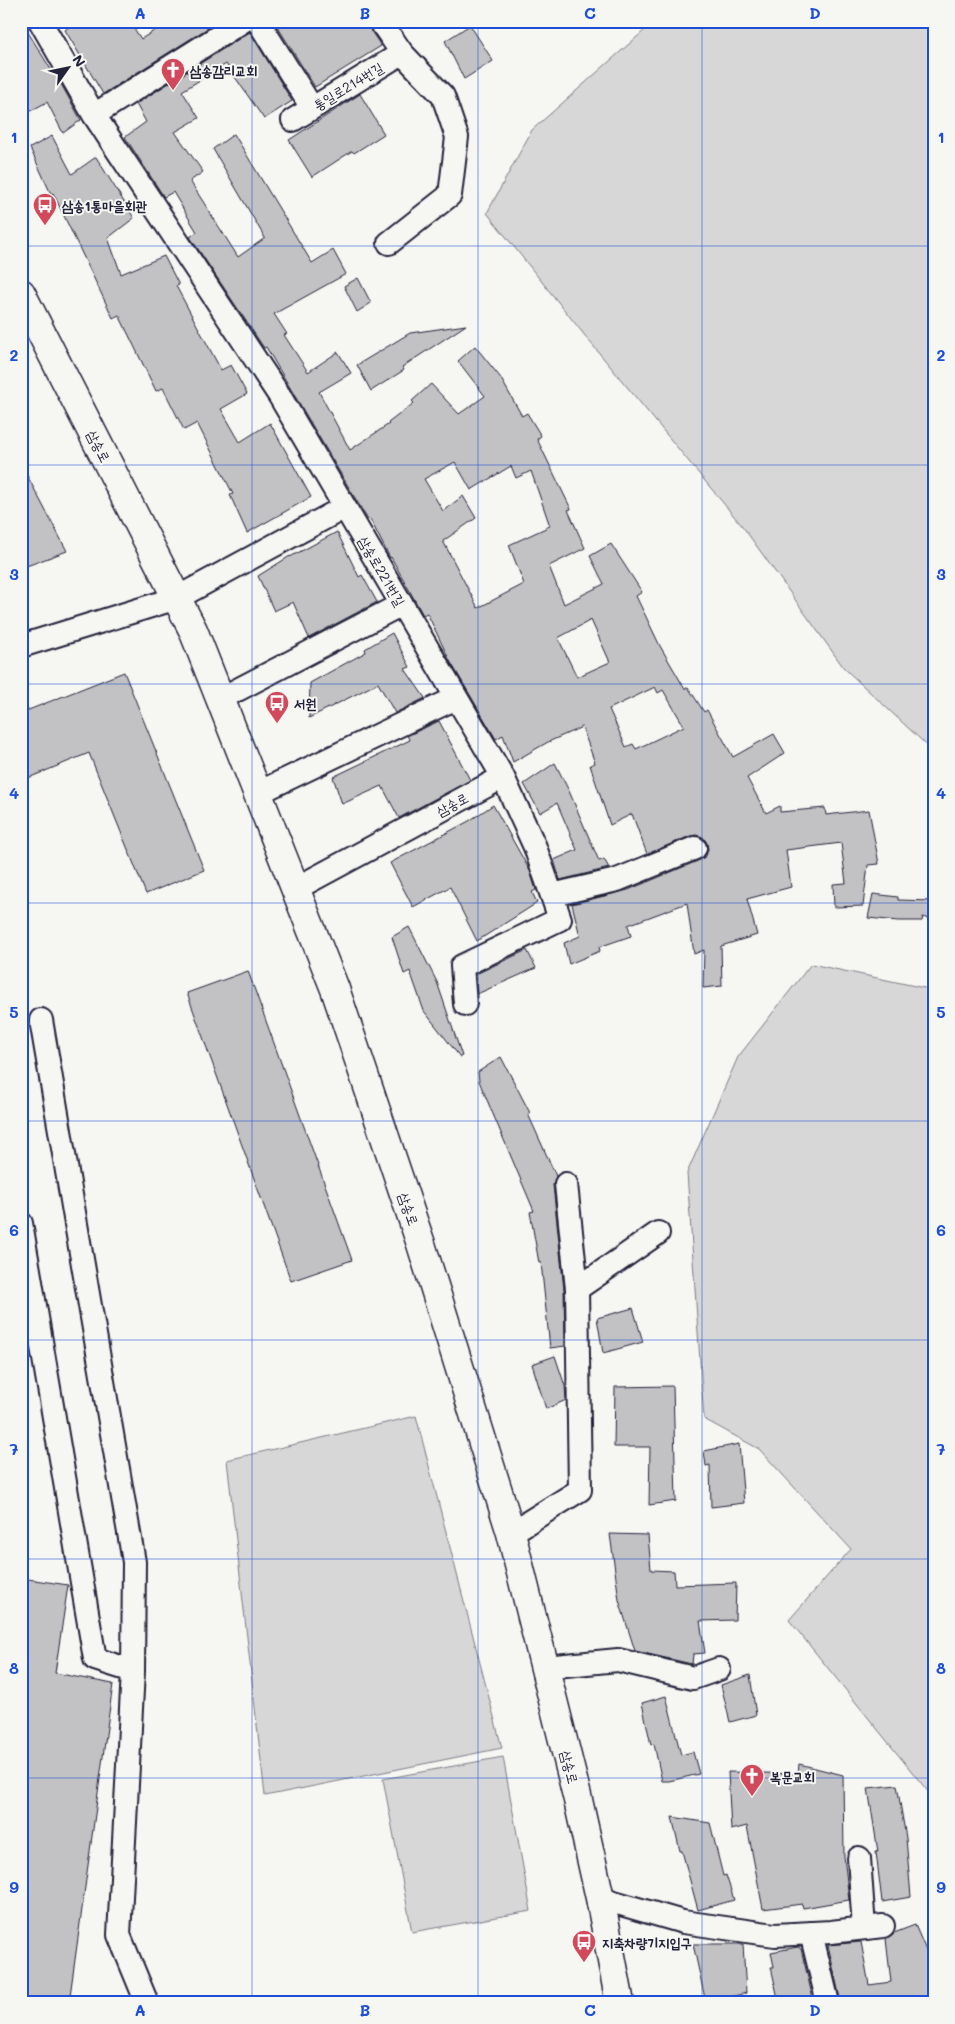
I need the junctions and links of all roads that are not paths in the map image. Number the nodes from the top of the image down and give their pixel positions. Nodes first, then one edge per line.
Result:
1 (40, 21) edge
2 (243, 21) edge
3 (258, 21) edge
4 (380, 21) edge
5 (402, 53) junction
6 (312, 108) junction
7 (94, 115) junction
8 (293, 120) dead end
9 (389, 243) dead end
10 (21, 293) edge
11 (345, 507) junction
12 (177, 598) junction
13 (402, 604) junction
14 (21, 646) edge
15 (456, 698) junction
16 (220, 699) junction
17 (503, 777) junction
18 (258, 794) junction
19 (694, 848) dead end
20 (295, 889) junction
21 (552, 895) junction
22 (465, 1004) dead end
23 (42, 1020) dead end
24 (566, 1184) dead end
25 (21, 1223) edge
26 (658, 1233) dead end
27 (577, 1289) junction
28 (511, 1533) junction
29 (545, 1667) junction
30 (719, 1669) dead end
31 (133, 1671) junction
32 (859, 1858) dead end
33 (600, 1898) junction
34 (811, 1934) junction
35 (147, 2003) edge
36 (620, 2003) edge
37 (828, 2003) edge

1 - 7 street, 삼송로221번길
2 - 7 street
3 - 6 street
4 - 5 street
5 - 6 street, 통일로214번길
5 - 9 street
6 - 8 street, 통일로214번길
7 - 11 street, 삼송로221번길
10 - 12 main road, 삼송로
11 - 12 street
11 - 13 street, 삼송로221번길
12 - 14 street
12 - 16 main road, 삼송로
13 - 15 street, 삼송로221번길
13 - 16 street
15 - 17 street, 삼송로221번길
15 - 18 street
16 - 18 main road, 삼송로
17 - 20 street, 삼송로
17 - 21 street, 삼송로221번길
18 - 20 main road, 삼송로
19 - 21 street
20 - 28 main road, 삼송로
21 - 22 street, 삼송로221번길
23 - 31 street
24 - 27 street
25 - 31 street
26 - 27 street
27 - 28 street
28 - 29 main road, 삼송로
29 - 30 street
29 - 33 main road, 삼송로
31 - 35 street
32 - 34 street
33 - 34 street
33 - 36 main road, 삼송로
34 - 37 street

